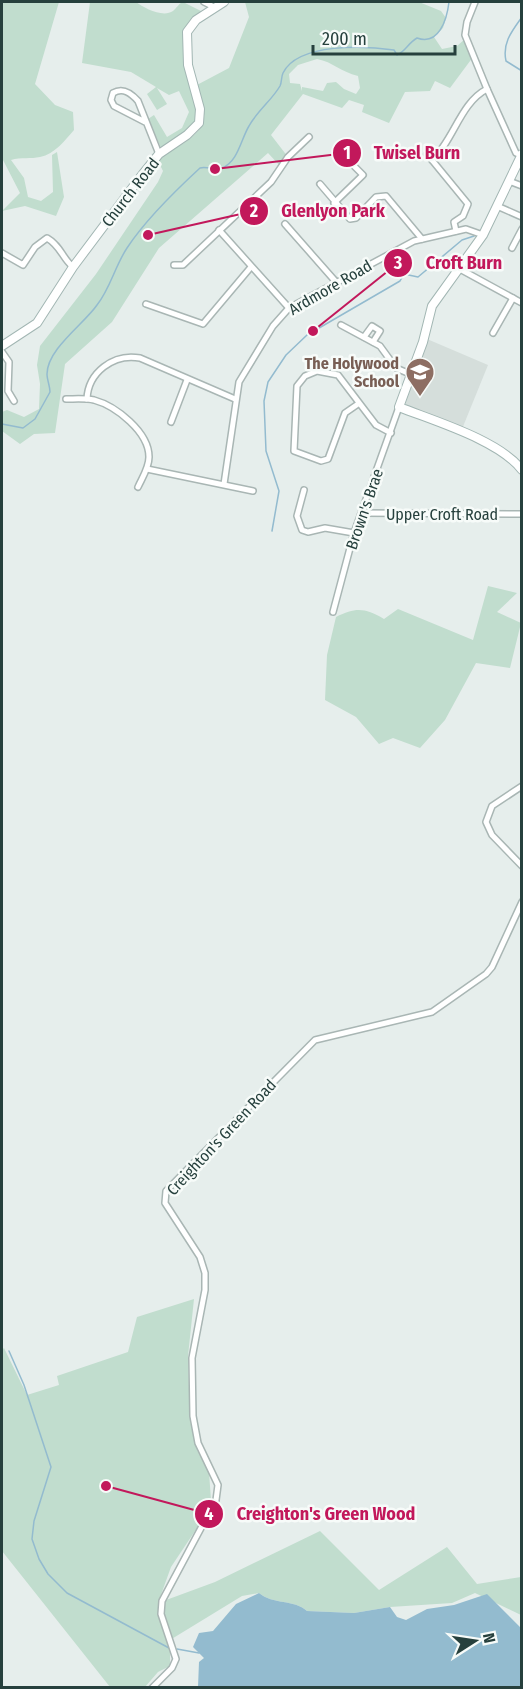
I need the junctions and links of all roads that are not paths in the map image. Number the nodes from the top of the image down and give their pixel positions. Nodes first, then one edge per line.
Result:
1 (204, 2) edge
2 (224, 2) edge
3 (475, 2) edge
4 (214, 8) junction
5 (487, 89) junction
6 (146, 122) junction
7 (309, 137) dead end
8 (159, 154) junction
9 (427, 154) dead end
10 (521, 156) edge
11 (432, 160) junction
12 (353, 165) dead end
13 (509, 181) junction
14 (320, 184) dead end
15 (522, 186) edge
16 (334, 203) junction
17 (497, 206) junction
18 (522, 217) edge
19 (285, 224) dead end
20 (522, 229) edge
21 (219, 230) junction
22 (456, 231) junction
23 (483, 235) junction
24 (422, 238) junction
25 (512, 248) dead end
26 (2, 253) edge
27 (174, 265) dead end
28 (73, 267) junction
29 (251, 267) junction
30 (458, 268) junction
31 (336, 282) junction
32 (513, 298) junction
33 (522, 303) edge
34 (146, 304) dead end
35 (289, 308) junction
36 (341, 325) dead end
37 (493, 333) dead end
38 (364, 337) junction
39 (374, 342) junction
40 (2, 346) edge
41 (2, 352) edge
42 (411, 374) junction
43 (187, 380) junction
44 (66, 399) dead end
45 (87, 399) junction
46 (235, 399) junction
47 (14, 401) dead end
48 (358, 404) junction
49 (399, 407) junction
50 (171, 422) dead end
51 (391, 433) junction
52 (147, 469) junction
53 (522, 470) edge
54 (224, 484) junction
55 (138, 487) dead end
56 (304, 490) dead end
57 (253, 491) dead end
58 (362, 513) junction
59 (522, 514) edge
60 (354, 533) junction
61 (333, 612) dead end
62 (522, 786) edge
63 (522, 866) edge
64 (522, 903) edge
65 (152, 1688) edge

1 - 4 street
2 - 4 street, Church Road
3 - 5 street
4 - 8 street, Church Road
5 - 10 street
5 - 11 street
6 - 6 street
6 - 8 street
7 - 21 street
8 - 28 street, Church Road
9 - 11 street
10 - 13 street
11 - 22 street
12 - 16 street
13 - 15 street
13 - 17 street
14 - 16 street
16 - 24 street
17 - 18 street
17 - 23 street
19 - 31 street
20 - 25 street
21 - 27 street
21 - 29 street
22 - 23 street, Ardmore Road
22 - 24 street, Ardmore Road
23 - 30 street
24 - 31 street, Ardmore Road
26 - 28 street
28 - 40 street, Church Road
29 - 34 street
29 - 35 street
30 - 32 street
30 - 42 street
31 - 35 street, Ardmore Road
32 - 33 street
32 - 37 street
35 - 46 street, Ardmore Road
36 - 38 street
38 - 39 street
38 - 39 street
39 - 42 street
41 - 47 street
42 - 49 street
43 - 45 street
43 - 46 street
43 - 50 street
44 - 45 street
45 - 52 street
46 - 54 street, Ardmore Road
48 - 48 street
48 - 51 street
49 - 51 street, Brown's Brae
49 - 53 street
51 - 58 street, Brown's Brae
52 - 54 street
52 - 55 street
54 - 57 street
56 - 60 street
58 - 59 street, Upper Croft Road
58 - 60 street, Brown's Brae
60 - 61 street, Brown's Brae
62 - 63 street
64 - 65 street, Creighton's Green Road

